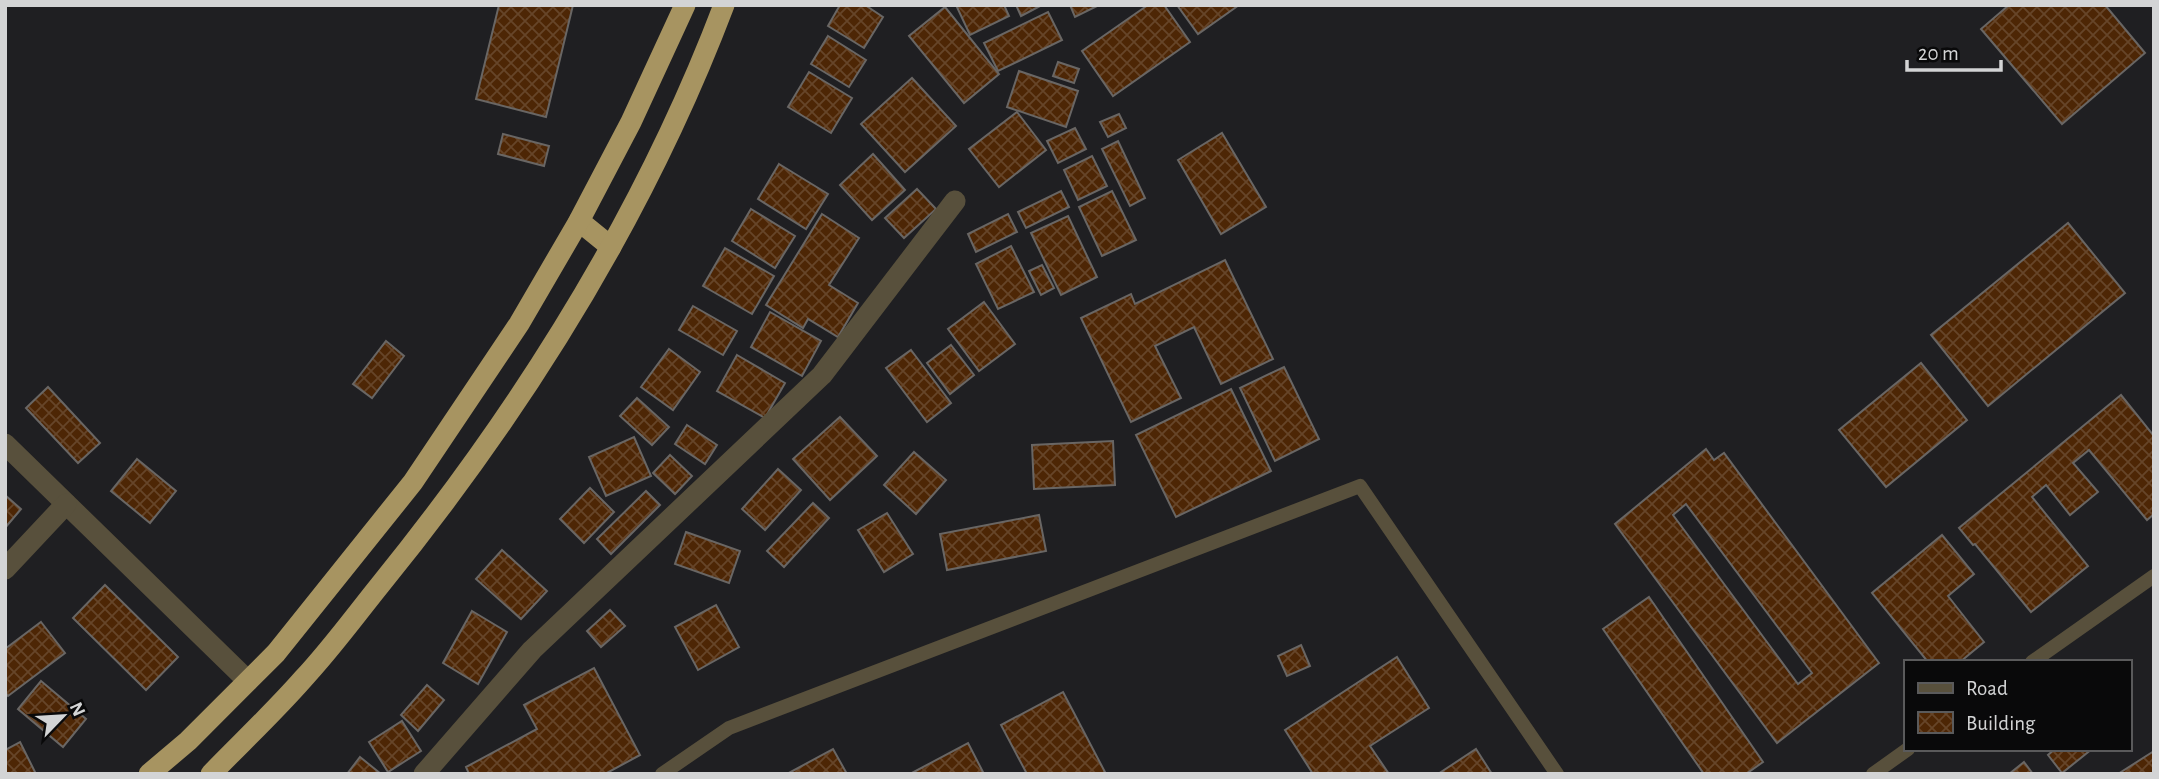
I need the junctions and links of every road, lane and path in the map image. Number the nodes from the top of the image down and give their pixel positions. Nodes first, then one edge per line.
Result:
1 (685, 5) edge
2 (724, 5) edge
3 (955, 201) dead end
4 (579, 221) junction
5 (611, 247) junction
6 (5, 444) edge
7 (66, 503) junction
8 (5, 569) edge
9 (2154, 576) edge
10 (2035, 660) edge
11 (248, 681) junction
12 (1905, 751) edge
13 (149, 774) edge
14 (211, 774) edge
15 (424, 774) edge
16 (662, 774) edge
17 (1557, 774) edge
18 (1873, 774) edge

1 - 4 highway
2 - 5 highway
3 - 15 street
4 - 5 highway
4 - 11 highway
5 - 14 highway
6 - 7 street
7 - 8 street
7 - 11 street
9 - 10 lane
11 - 13 highway
12 - 18 lane
16 - 17 lane

